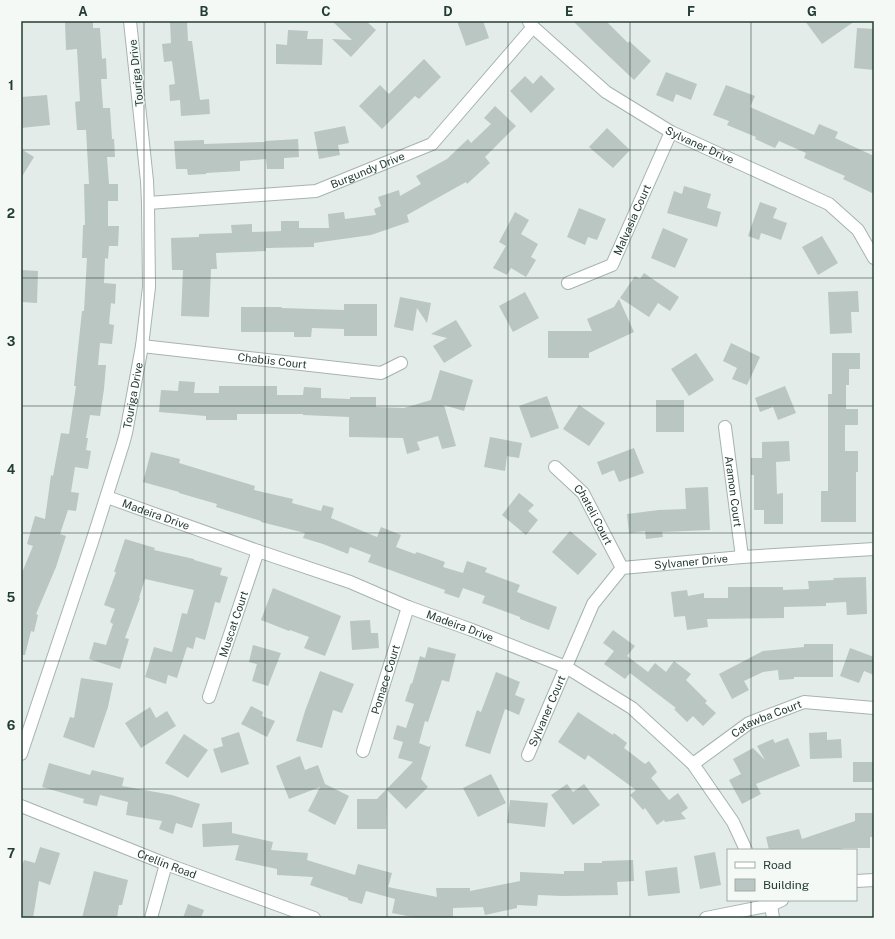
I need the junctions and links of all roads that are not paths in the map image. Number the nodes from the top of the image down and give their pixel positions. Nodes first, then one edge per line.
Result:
1 (130, 21) edge
2 (531, 24) edge
3 (672, 132) junction
4 (148, 203) junction
5 (874, 258) edge
6 (568, 283) dead end
7 (142, 346) junction
8 (401, 363) dead end
9 (725, 427) dead end
10 (555, 467) dead end
11 (107, 498) junction
12 (874, 549) edge
13 (258, 551) junction
14 (742, 557) junction
15 (622, 568) junction
16 (408, 607) junction
17 (566, 667) junction
18 (209, 697) dead end
19 (874, 708) edge
20 (363, 751) dead end
21 (21, 754) edge
22 (528, 755) dead end
23 (693, 764) junction
24 (21, 806) edge
25 (746, 849) edge
26 (166, 864) junction
27 (874, 880) edge
28 (857, 881) edge
29 (774, 902) edge
30 (151, 918) edge
31 (314, 918) edge
32 (706, 918) edge
33 (773, 918) edge

1 - 4 street, Touriga Drive
2 - 3 street, Sylvaner Drive
2 - 4 street, Burgundy Drive
3 - 5 street, Sylvaner Drive
3 - 6 street, Malvasia Court
4 - 7 street, Touriga Drive
7 - 8 street, Chablis Court
7 - 11 street, Touriga Drive
9 - 14 street, Aramon Court
10 - 15 street, Chateli Court
11 - 13 street, Madeira Drive
11 - 21 street, Touriga Drive
12 - 14 street, Sylvaner Drive
13 - 16 street, Madeira Drive
13 - 18 street, Muscat Court
14 - 15 street, Sylvaner Drive
15 - 17 street
16 - 17 street, Madeira Drive
16 - 20 street, Pomace Court
17 - 22 street, Sylvaner Court
17 - 23 street, Madeira Drive
19 - 23 street, Catawba Court
23 - 25 street, Madeira Drive
24 - 26 street, Crellin Road
26 - 30 street
26 - 31 street, Crellin Road
27 - 28 street
29 - 32 street
29 - 33 street

